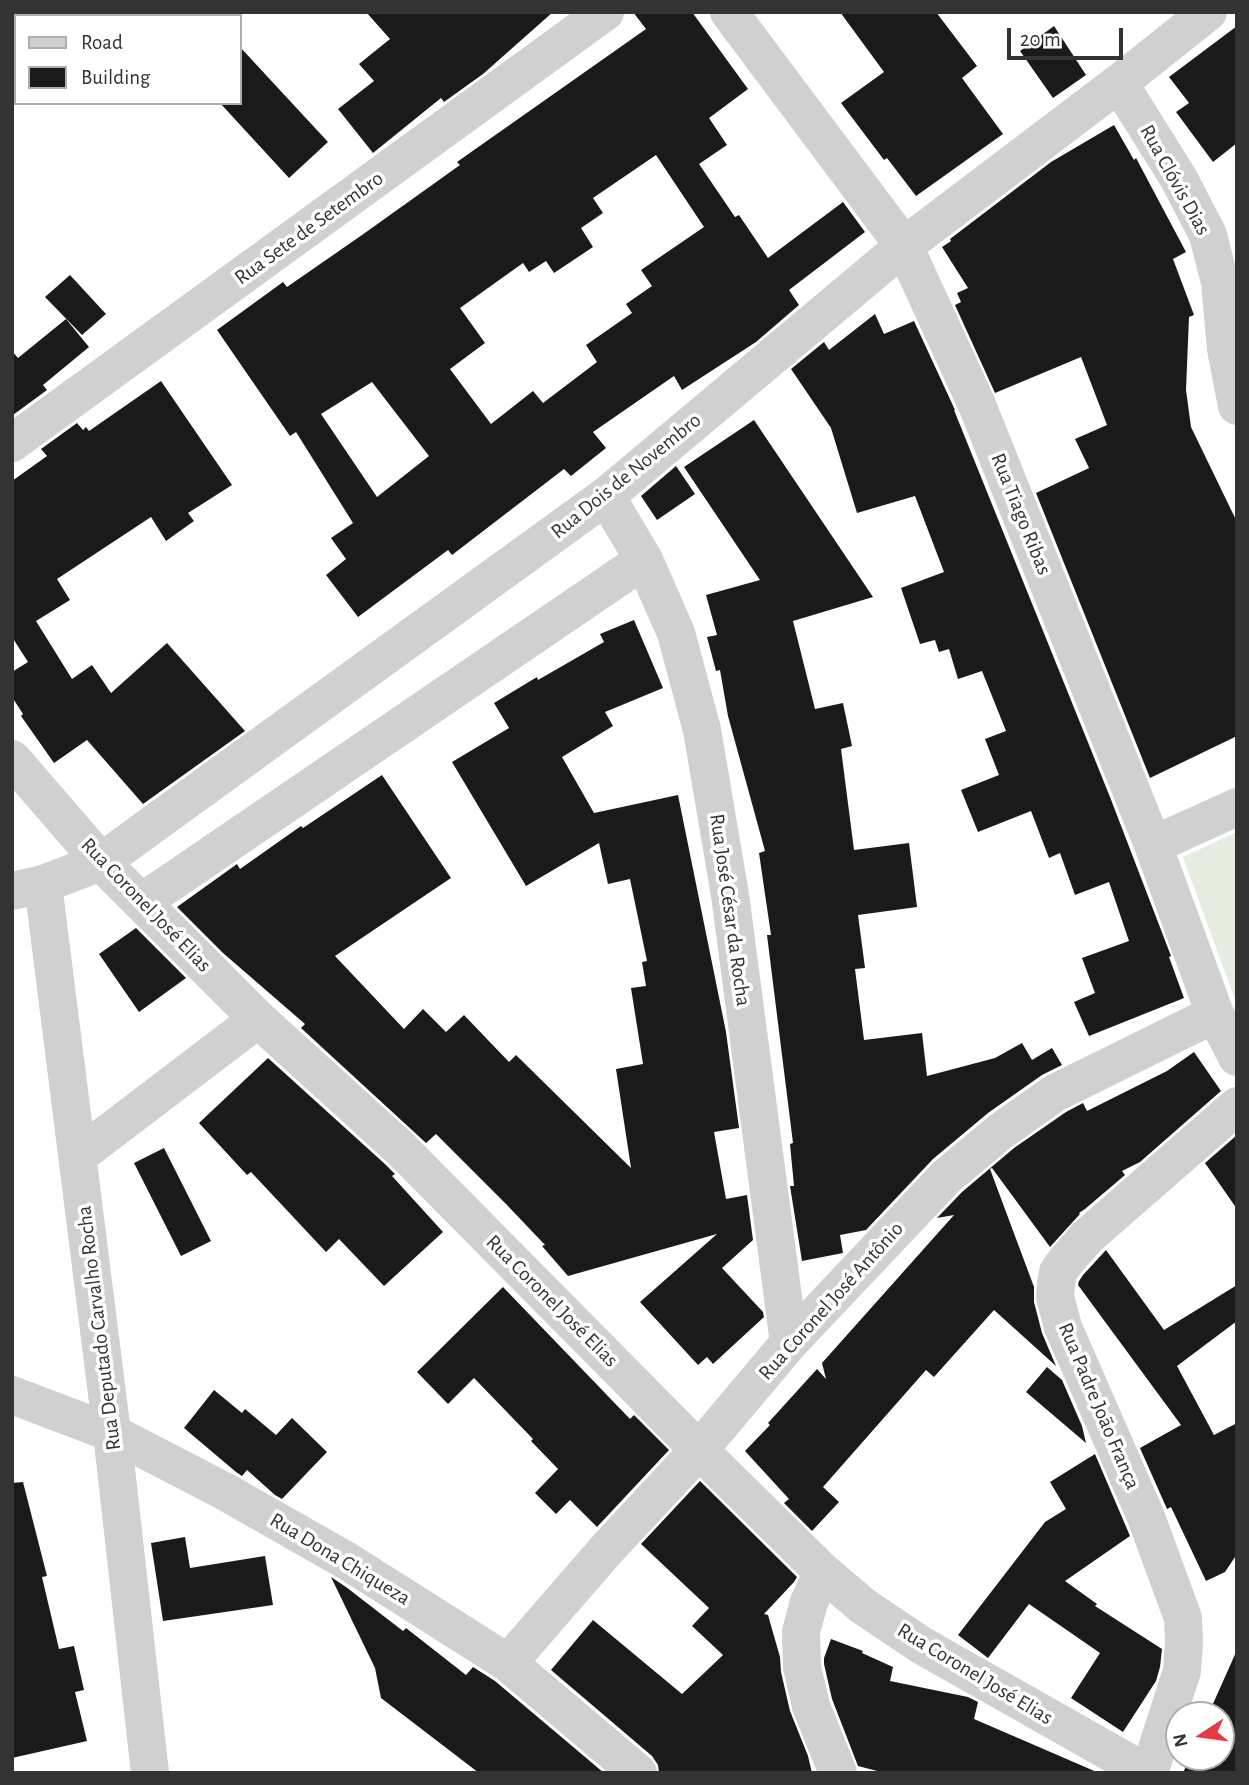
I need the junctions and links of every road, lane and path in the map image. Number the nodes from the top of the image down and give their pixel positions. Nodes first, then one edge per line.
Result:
1 (605, 12) edge
2 (729, 12) edge
3 (1208, 12) edge
4 (1119, 83) junction
5 (904, 246) junction
6 (1228, 279) edge
7 (1237, 405) edge
8 (12, 443) edge
9 (606, 496) junction
10 (644, 560) junction
11 (12, 758) edge
12 (1237, 807) edge
13 (1153, 845) junction
14 (101, 862) junction
15 (28, 888) edge
16 (142, 902) junction
17 (1215, 1014) junction
18 (258, 1019) junction
19 (1237, 1057) edge
20 (1237, 1106) edge
21 (78, 1156) junction
22 (789, 1343) junction
23 (12, 1395) edge
24 (112, 1433) junction
25 (699, 1450) junction
26 (823, 1572) junction
27 (508, 1663) junction
28 (150, 1773) edge
29 (638, 1773) edge
30 (838, 1773) edge
31 (1148, 1773) edge

1 - 8 street, Rua Sete de Setembro
2 - 5 street, Rua Tiago Ribas
3 - 4 street, Rua Dois de Novembro
4 - 5 street, Rua Dois de Novembro
4 - 6 street, Rua Clóvis Dias
5 - 9 street, Rua Dois de Novembro
5 - 13 street, Rua Tiago Ribas
6 - 7 street, Rua Clóvis Dias
9 - 10 street, Rua José César da Rocha
9 - 14 street, Rua Dois de Novembro
10 - 16 street
10 - 22 street, Rua José César da Rocha
11 - 14 street, Rua Coronel José Elias
12 - 13 street
13 - 17 street, Rua Tiago Ribas
14 - 15 street, Rua Dois de Novembro
14 - 16 street, Rua Coronel José Elias
15 - 21 street, Rua Deputado Carvalho Rocha
16 - 18 street, Rua Coronel José Elias
17 - 19 street, Rua Tiago Ribas
17 - 22 street, Rua Coronel José Antônio
18 - 21 street
18 - 25 street, Rua Coronel José Elias
20 - 31 street, Rua Padre João França
21 - 24 street, Rua Deputado Carvalho Rocha
22 - 25 street, Rua Coronel José Antônio
23 - 24 street, Rua Dona Chiqueza
24 - 27 street, Rua Dona Chiqueza
24 - 28 street, Rua Deputado Carvalho Rocha
25 - 26 street, Rua Coronel José Elias
25 - 27 street, Rua Coronel José Antônio
26 - 30 street
26 - 31 street, Rua Coronel José Elias
27 - 29 street, Rua Dona Chiqueza

